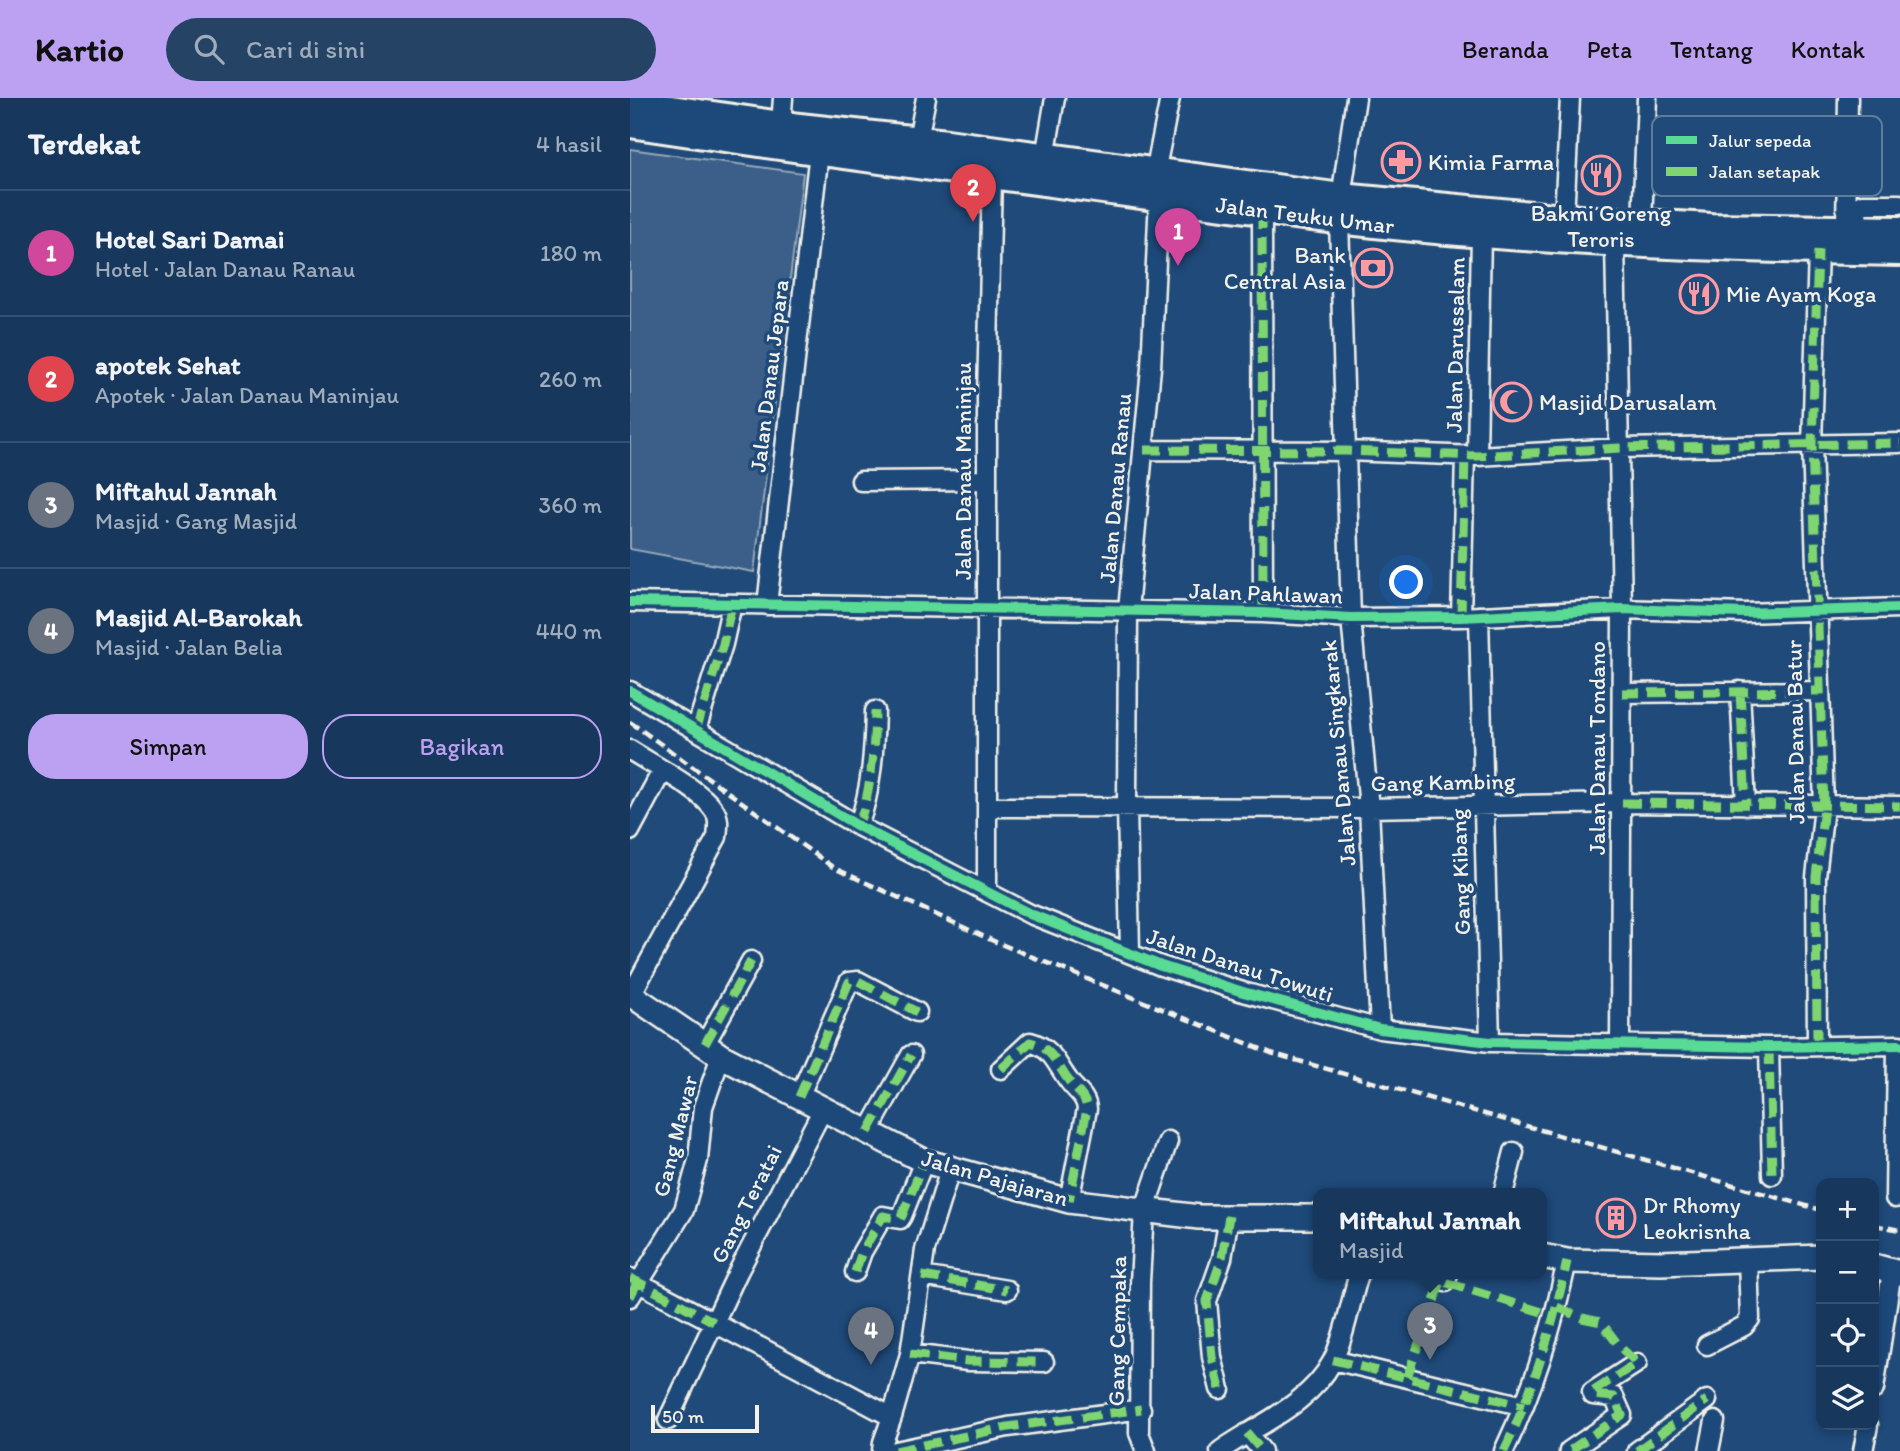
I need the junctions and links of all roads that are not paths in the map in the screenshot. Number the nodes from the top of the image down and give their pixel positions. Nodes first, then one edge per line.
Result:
1 (783, 98) edge
2 (926, 98) edge
3 (1055, 98) edge
4 (1170, 98) edge
5 (1356, 98) edge
6 (1570, 98) edge
7 (1647, 98) edge
8 (1848, 98) edge
9 (630, 103) edge
10 (1849, 116) edge
11 (630, 124) edge
12 (779, 136) junction
13 (918, 139) junction
14 (819, 152) junction
15 (1045, 157) junction
16 (992, 175) junction
17 (1157, 185) junction
18 (1851, 196) edge
19 (1900, 204) edge
20 (1340, 209) junction
21 (1262, 211) junction
22 (1564, 218) junction
23 (1642, 223) junction
24 (1852, 229) junction
25 (1900, 230) edge
26 (1481, 234) junction
27 (1711, 237) junction
28 (1747, 237) junction
29 (1615, 243) junction
30 (1818, 250) junction
31 (1900, 252) edge
32 (1900, 443) edge
33 (1812, 445) junction
34 (1620, 448) junction
35 (1143, 450) junction
36 (1263, 450) junction
37 (1346, 451) junction
38 (1471, 456) junction
39 (987, 480) junction
40 (861, 481) dead end
41 (630, 602) edge
42 (732, 604) junction
43 (767, 605) junction
44 (986, 608) junction
45 (1900, 608) edge
46 (1128, 610) junction
47 (1622, 610) junction
48 (1817, 610) junction
49 (1263, 613) junction
50 (1479, 616) junction
51 (1461, 617) junction
52 (1351, 618) junction
53 (630, 691) edge
54 (1740, 691) junction
55 (1820, 691) junction
56 (1622, 693) junction
57 (875, 711) dead end
58 (696, 730) junction
59 (630, 750) edge
60 (662, 771) junction
61 (1622, 803) junction
62 (1746, 805) junction
63 (1127, 806) junction
64 (1900, 806) edge
65 (987, 807) junction
66 (1482, 807) junction
67 (1824, 807) junction
68 (1369, 808) junction
69 (859, 826) junction
70 (630, 831) edge
71 (987, 892) junction
72 (1130, 952) junction
73 (751, 961) dead end
74 (631, 994) edge
75 (917, 1012) dead end
76 (1380, 1029) junction
77 (1490, 1042) junction
78 (1620, 1044) junction
79 (1817, 1045) junction
80 (1899, 1045) edge
81 (1769, 1047) junction
82 (713, 1050) junction
83 (911, 1055) dead end
84 (1001, 1069) dead end
85 (799, 1097) junction
86 (824, 1109) junction
87 (867, 1132) junction
88 (1168, 1141) dead end
89 (1514, 1152) dead end
90 (923, 1161) junction
91 (950, 1170) junction
92 (1772, 1175) dead end
93 (1505, 1188) edge
94 (1895, 1198) dead end
95 (1069, 1201) junction
96 (1144, 1211) junction
97 (1229, 1216) junction
98 (1313, 1217) edge
99 (1547, 1257) edge
100 (1816, 1257) edge
101 (1748, 1258) junction
102 (1567, 1262) junction
103 (1889, 1270) edge
104 (855, 1272) dead end
105 (922, 1276) junction
106 (1357, 1279) edge
107 (633, 1285) edge
108 (1007, 1290) dead end
109 (714, 1322) junction
110 (1707, 1345) dead end
111 (910, 1354) junction
112 (1333, 1360) junction
113 (1044, 1362) dead end
114 (1637, 1363) dead end
115 (1877, 1367) edge
116 (1220, 1389) dead end
117 (1707, 1400) dead end
118 (1524, 1406) junction
119 (1141, 1409) junction
120 (892, 1417) junction
121 (668, 1420) dead end
122 (1715, 1421) dead end
123 (1867, 1430) edge
124 (1247, 1433) junction
125 (882, 1451) edge
126 (896, 1451) edge
127 (1146, 1451) edge
128 (1220, 1451) edge
129 (1262, 1451) edge
130 (1504, 1451) edge
131 (1569, 1451) edge
132 (1637, 1451) edge
133 (1709, 1451) edge
134 (1863, 1451) edge

1 - 12 street
2 - 13 street
3 - 15 street
4 - 17 street, Jalan Danau Ranau
5 - 20 street, Jalan Danau Singkarak
6 - 22 street
7 - 23 street
8 - 10 street
9 - 12 highway, Jalan Teuku Umar
11 - 12 highway, Jalan Teuku Umar
12 - 13 highway, Jalan Teuku Umar
12 - 14 highway, Jalan Teuku Umar
13 - 15 highway, Jalan Teuku Umar
14 - 16 highway, Jalan Teuku Umar
14 - 43 street, Jalan Danau Jepara
15 - 17 highway, Jalan Teuku Umar
16 - 17 highway, Jalan Teuku Umar
16 - 39 street, Jalan Danau Maninjau
17 - 20 highway, Jalan Teuku Umar
17 - 21 highway, Jalan Teuku Umar
17 - 35 street, Jalan Danau Ranau
18 - 24 street
19 - 24 street
20 - 21 highway, Jalan Teuku Umar
20 - 22 highway, Jalan Teuku Umar
20 - 26 highway, Jalan Teuku Umar
20 - 37 street, Jalan Danau Singkarak
21 - 36 street
22 - 23 highway, Jalan Teuku Umar
23 - 27 highway, Jalan Teuku Umar
24 - 25 highway, Jalan Teuku Umar
24 - 28 highway, Jalan Teuku Umar
26 - 29 highway, Jalan Teuku Umar
26 - 38 street, Jalan Darussalam
27 - 28 highway, Jalan Teuku Umar
27 - 29 highway, Jalan Teuku Umar
28 - 30 highway, Jalan Teuku Umar
29 - 34 street, Jalan Danau Tondano
30 - 31 highway, Jalan Teuku Umar
30 - 33 street, Jalan Danau Batur
32 - 33 street
33 - 34 street
33 - 48 street, Jalan Danau Batur
34 - 38 street
34 - 47 street, Jalan Danau Tondano
35 - 36 street
35 - 46 street, Jalan Danau Ranau
36 - 37 street
36 - 49 street
37 - 38 street
37 - 52 street, Jalan Danau Singkarak
38 - 51 street, Jalan Darussalam
39 - 40 street
39 - 44 street, Jalan Danau Maninjau
41 - 42 street, Jalan Pahlawan
42 - 43 street, Jalan Pahlawan
42 - 58 street
43 - 44 street, Jalan Pahlawan
44 - 46 street, Jalan Pahlawan
44 - 65 street, Jalan Danau Maninjau
45 - 48 street, Jalan Pahlawan
46 - 49 street, Jalan Pahlawan
46 - 63 street, Jalan Danau Ranau
47 - 48 street, Jalan Pahlawan
47 - 50 street, Jalan Pahlawan
47 - 56 street, Jalan Danau Tondano
48 - 55 street, Jalan Danau Batur
49 - 52 street, Jalan Pahlawan
50 - 51 street, Jalan Pahlawan
50 - 66 street, Gang Kibang
51 - 52 street, Jalan Pahlawan
52 - 68 street, Jalan Danau Singkarak
53 - 58 street, Jalan Danau Towuti
54 - 55 street
54 - 56 street
54 - 62 street
55 - 67 street, Jalan Danau Batur
56 - 61 street, Jalan Danau Tondano
57 - 69 street
58 - 69 street, Jalan Danau Towuti
59 - 60 street
60 - 70 street
60 - 74 street
61 - 62 street, Gang Kambing
61 - 66 street, Gang Kambing
61 - 78 street, Jalan Danau Tondano
62 - 67 street, Gang Kambing
63 - 65 street, Gang Kambing
63 - 68 street, Gang Kambing
63 - 72 street, Jalan Danau Ranau
64 - 67 street, Gang Kambing
65 - 71 street, Jalan Danau Maninjau
66 - 68 street, Gang Kambing
66 - 77 street, Gang Kibang
67 - 79 street, Jalan Danau Batur
68 - 76 street, Jalan Danau Singkarak
69 - 71 street, Jalan Danau Towuti
71 - 72 street, Jalan Danau Towuti
72 - 76 street, Jalan Danau Towuti
73 - 82 street, Gang Mawar
74 - 82 main road, Jalan Pajajaran
75 - 85 street
76 - 77 street, Jalan Danau Towuti
77 - 78 street, Jalan Danau Towuti
78 - 81 street, Jalan Danau Towuti
79 - 80 street, Jalan Danau Towuti
79 - 81 street, Jalan Danau Towuti
80 - 94 street
81 - 92 street
82 - 85 main road, Jalan Pajajaran
82 - 107 street, Gang Mawar
83 - 87 street
84 - 95 street
85 - 86 main road, Jalan Pajajaran
86 - 87 main road, Jalan Pajajaran
86 - 109 street, Gang Teratai
87 - 90 main road, Jalan Pajajaran
88 - 96 street, Gang Cempaka
89 - 93 street
90 - 91 main road, Jalan Pajajaran
90 - 104 street
91 - 95 main road, Jalan Pajajaran
91 - 105 street
95 - 96 main road, Jalan Pajajaran
96 - 97 main road, Jalan Pajajaran
96 - 119 street, Gang Cempaka
97 - 98 main road, Jalan Pajajaran
97 - 116 street
99 - 102 main road
100 - 101 main road
101 - 102 main road
101 - 110 street
102 - 118 street
103 - 115 street
105 - 108 street
105 - 111 street
106 - 112 street
107 - 109 street
109 - 120 street
109 - 121 street, Gang Teratai
111 - 113 street
111 - 120 street
112 - 118 street
112 - 124 street
114 - 131 street
117 - 132 street
118 - 130 street
119 - 126 street
119 - 127 street, Gang Cempaka
120 - 125 street
122 - 133 street
123 - 134 street
124 - 128 street
124 - 129 street

